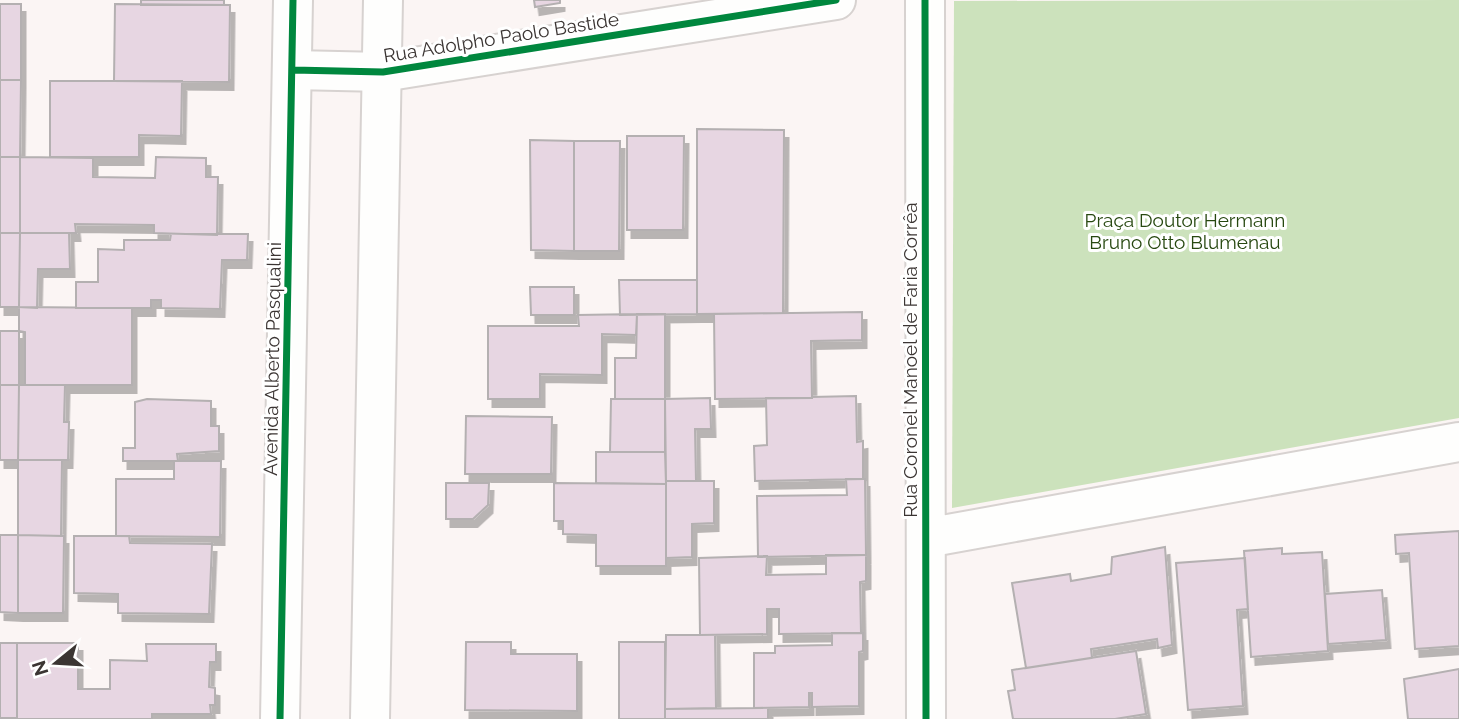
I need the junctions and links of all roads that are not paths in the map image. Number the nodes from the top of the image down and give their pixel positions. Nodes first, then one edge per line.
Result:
1 (293, 0) edge
2 (383, 0) edge
3 (836, 0) edge
4 (925, 0) edge
5 (293, 69) junction
6 (383, 72) junction
7 (1459, 442) edge
8 (926, 538) junction
9 (280, 719) edge
10 (370, 719) edge
11 (926, 719) edge

1 - 5 street, Avenida Alberto Pasqualini
2 - 6 street
3 - 6 street, Rua Adolpho Paolo Bastide
4 - 8 street, Rua Coronel Manoel de Faria Corrêa
5 - 6 street, Rua Adolpho Paolo Bastide
5 - 9 street, Avenida Alberto Pasqualini
6 - 10 street
7 - 8 street
8 - 11 street, Rua Coronel Manoel de Faria Corrêa

